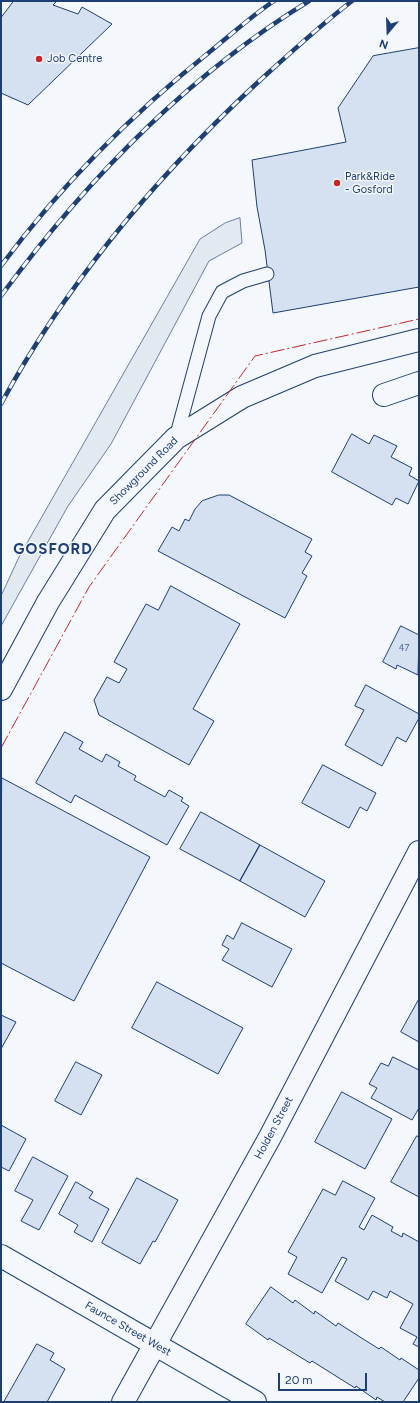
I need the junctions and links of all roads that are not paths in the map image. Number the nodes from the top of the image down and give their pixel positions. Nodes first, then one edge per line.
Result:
1 (267, 274) dead end
2 (419, 340) edge
3 (419, 383) edge
4 (384, 395) dead end
5 (176, 438) junction
6 (1, 689) edge
7 (419, 852) edge
8 (1, 1256) edge
9 (154, 1343) junction
10 (123, 1402) edge
11 (255, 1402) edge

1 - 5 lane
2 - 5 street, Showground Road
3 - 4 street
5 - 6 street, Showground Road
7 - 9 street, Holden Street
8 - 9 street, Faunce Street West
9 - 10 street, Holden Street
9 - 11 street, Faunce Street West

